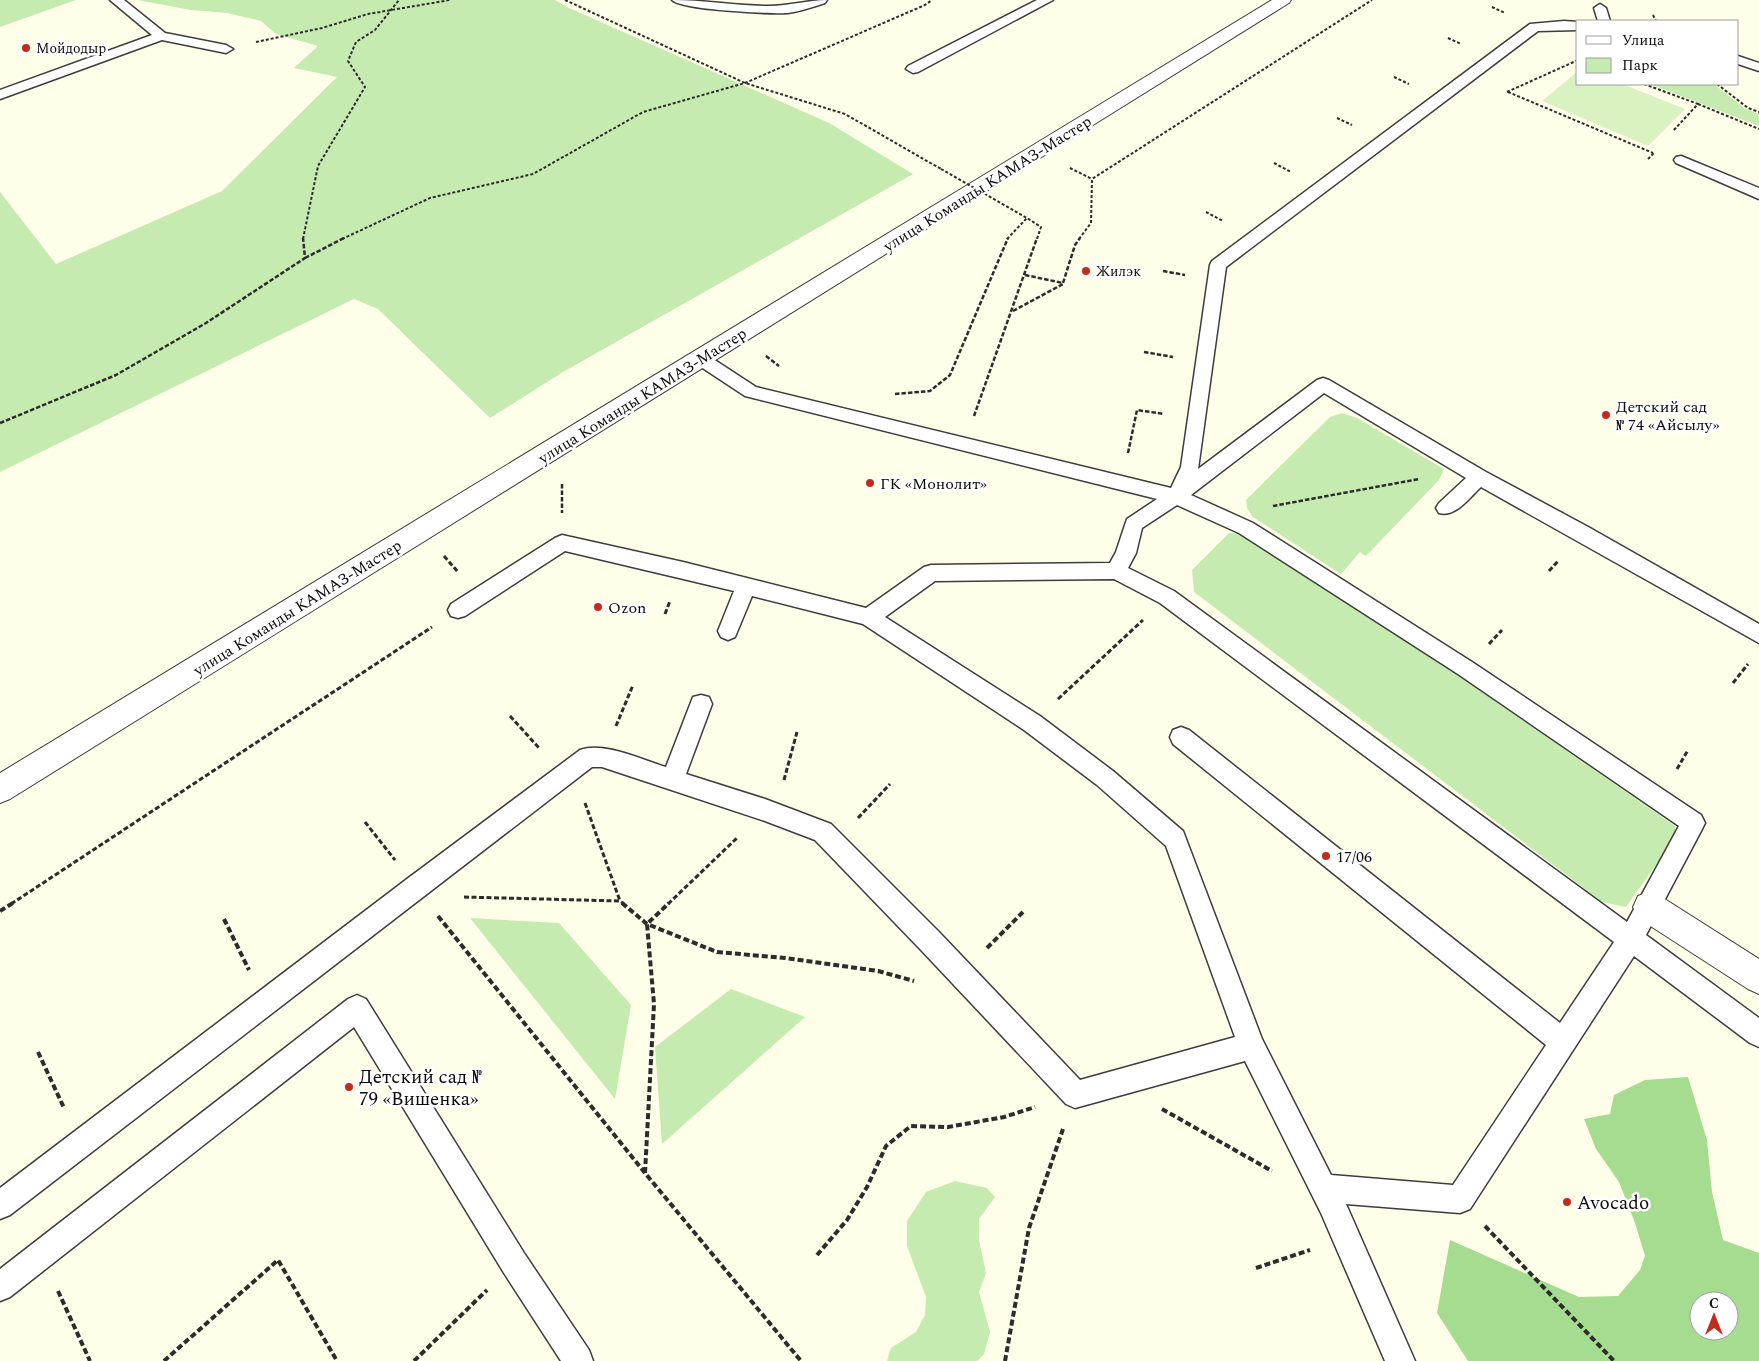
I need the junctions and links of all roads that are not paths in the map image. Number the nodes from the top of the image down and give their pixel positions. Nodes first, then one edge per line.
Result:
1 (116, 0) edge
2 (678, 0) edge
3 (821, 0) edge
4 (1047, 0) edge
5 (1284, 0) edge
6 (1600, 8) dead end
7 (1604, 20) edge
8 (1576, 26) edge
9 (161, 36) junction
10 (226, 49) road end
11 (1739, 60) edge
12 (1759, 68) edge
13 (913, 69) dead end
14 (0, 95) edge
15 (1681, 160) dead end
16 (1759, 194) edge
17 (701, 359) junction
18 (1479, 478) junction
19 (1176, 496) junction
20 (1446, 508) dead end
21 (1116, 571) junction
22 (746, 586) junction
23 (458, 610) road end
24 (869, 618) junction
25 (728, 631) dead end
26 (1759, 634) edge
27 (701, 704) dead end
28 (1181, 737) dead end
29 (672, 780) junction
30 (0, 789) edge
31 (1649, 906) junction
32 (1630, 940) junction
33 (1759, 978) edge
34 (1759, 1034) edge
35 (1563, 1042) junction
36 (1251, 1046) junction
37 (1323, 1188) junction
38 (0, 1205) edge
39 (0, 1287) edge
40 (578, 1361) edge
41 (1400, 1361) edge

1 - 9 lane
2 - 3 lane
4 - 13 lane
5 - 17 street, улица Команды КАМАЗ-Мастер
6 - 7 lane
8 - 19 lane
9 - 10 lane
9 - 14 lane
11 - 12 lane
15 - 16 lane
17 - 19 lane
17 - 30 street, улица Команды КАМАЗ-Мастер
18 - 19 lane
18 - 20 lane
18 - 26 lane
19 - 21 lane
19 - 31 lane
21 - 24 lane
21 - 32 lane
22 - 23 lane
22 - 24 lane
22 - 25 lane
24 - 36 lane
27 - 29 lane
28 - 35 lane
29 - 36 lane
29 - 38 lane
31 - 32 lane
31 - 33 street
32 - 34 lane
32 - 35 lane
35 - 37 lane
36 - 37 lane
37 - 41 lane
39 - 40 lane

